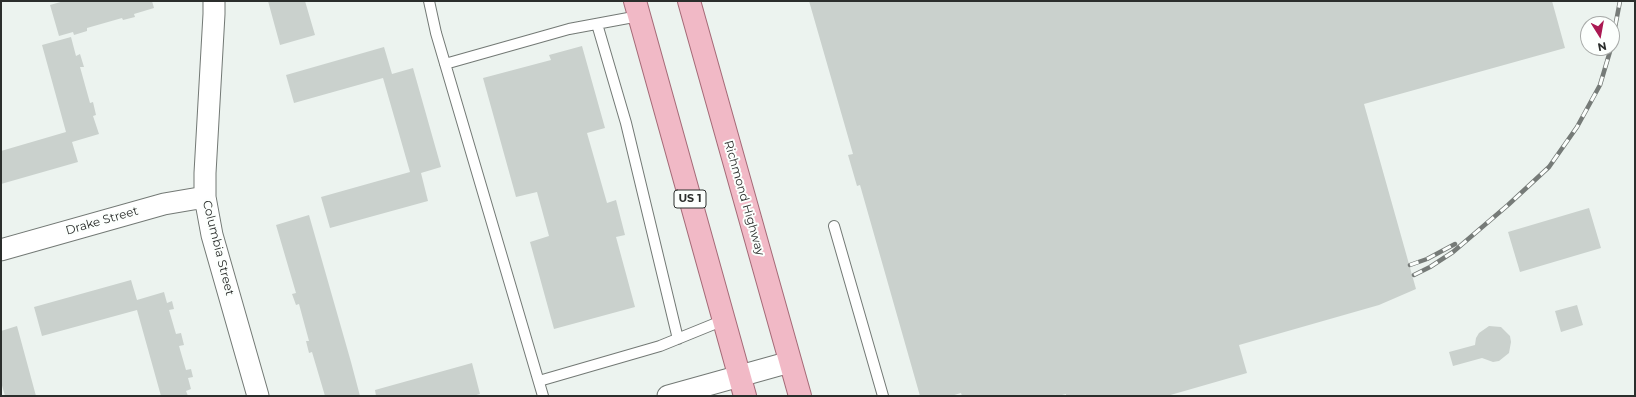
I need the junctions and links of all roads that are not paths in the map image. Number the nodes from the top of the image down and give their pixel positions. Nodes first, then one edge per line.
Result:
1 (214, 1) edge
2 (429, 1) edge
3 (689, 1) edge
4 (637, 9) edge
5 (597, 24) junction
6 (445, 64) junction
7 (205, 197) junction
8 (834, 226) dead end
9 (1, 250) edge
10 (724, 320) junction
11 (678, 339) junction
12 (790, 362) junction
13 (539, 381) junction
14 (743, 386) edge
15 (258, 396) edge
16 (543, 396) edge
17 (668, 396) edge
18 (800, 396) edge
19 (883, 396) edge

1 - 7 street, Columbia Street
2 - 6 lane
3 - 12 main road, Richmond Highway
4 - 5 lane
4 - 10 main road, US 1
5 - 6 lane
5 - 11 lane
6 - 13 lane
7 - 9 street, Drake Street
7 - 15 street, Columbia Street
8 - 19 lane
10 - 11 lane
10 - 14 main road, US 1
11 - 13 lane
12 - 14 street
12 - 18 main road, Richmond Highway
13 - 16 lane
14 - 17 street

